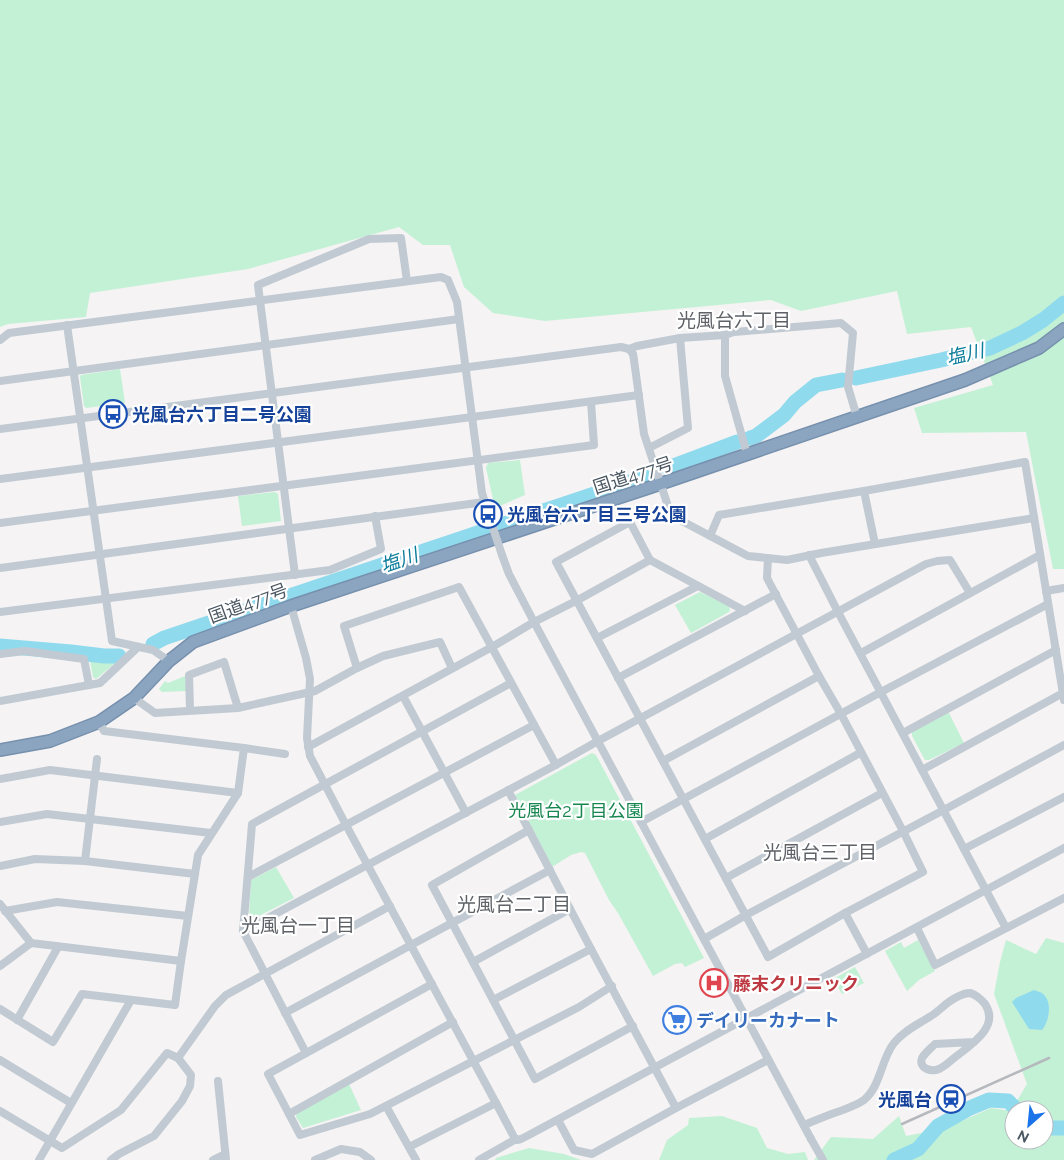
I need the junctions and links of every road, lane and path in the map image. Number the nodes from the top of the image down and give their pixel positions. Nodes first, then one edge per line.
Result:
1 (407, 282) junction
2 (260, 300) junction
3 (459, 319) junction
4 (68, 325) junction
5 (1064, 329) edge
6 (725, 335) junction
7 (680, 338) junction
8 (0, 340) edge
9 (266, 345) junction
10 (629, 349) junction
11 (466, 368) junction
12 (74, 371) junction
13 (0, 381) edge
14 (272, 393) junction
15 (639, 395) junction
16 (591, 402) junction
17 (472, 417) junction
18 (857, 417) junction
19 (80, 418) junction
20 (0, 429) edge
21 (278, 443) junction
22 (648, 448) junction
23 (747, 454) junction
24 (478, 460) junction
25 (87, 468) junction
26 (0, 479) edge
27 (660, 484) junction
28 (283, 485) junction
29 (864, 491) junction
30 (484, 502) junction
31 (93, 510) junction
32 (375, 516) junction
33 (1034, 518) junction
34 (0, 522) edge
35 (289, 528) junction
36 (710, 536) junction
37 (875, 544) junction
38 (99, 554) junction
39 (809, 555) junction
40 (1040, 556) junction
41 (768, 558) junction
42 (650, 560) junction
43 (0, 568) edge
44 (295, 575) junction
45 (698, 586) junction
46 (1064, 588) edge
47 (1046, 591) junction
48 (970, 593) junction
49 (776, 594) junction
50 (106, 599) junction
51 (576, 601) junction
52 (1048, 604) junction
53 (291, 606) junction
54 (745, 611) junction
55 (0, 612) edge
56 (838, 612) junction
57 (534, 622) junction
58 (796, 634) junction
59 (597, 638) junction
60 (138, 647) junction
61 (492, 647) junction
62 (1056, 650) junction
63 (861, 653) junction
64 (0, 654) edge
65 (169, 661) junction
66 (357, 668) junction
67 (452, 668) junction
68 (818, 676) junction
69 (618, 678) junction
70 (511, 683) junction
71 (89, 685) junction
72 (309, 692) junction
73 (881, 692) junction
74 (403, 696) junction
75 (1063, 697) edge
76 (134, 698) junction
77 (0, 701) edge
78 (238, 708) junction
79 (190, 710) junction
80 (841, 714) junction
81 (640, 719) junction
82 (99, 722) junction
83 (534, 725) junction
84 (422, 732) junction
85 (903, 733) junction
86 (598, 741) junction
87 (1064, 745) edge
88 (308, 747) junction
89 (244, 748) junction
90 (0, 750) edge
91 (860, 753) junction
92 (284, 754) dead end
93 (97, 759) dead end
94 (663, 761) junction
95 (556, 765) junction
96 (922, 770) junction
97 (444, 773) junction
98 (95, 775) junction
99 (0, 779) edge
100 (325, 785) junction
101 (508, 790) junction
102 (882, 792) junction
103 (238, 793) junction
104 (1064, 797) edge
105 (683, 800) junction
106 (944, 810) junction
107 (466, 812) junction
108 (90, 819) junction
109 (0, 822) edge
110 (642, 822) junction
111 (346, 825) junction
112 (529, 830) junction
113 (903, 831) junction
114 (211, 834) junction
115 (705, 839) junction
116 (1064, 848) edge
117 (964, 849) junction
118 (85, 861) junction
119 (368, 864) junction
120 (0, 866) edge
121 (550, 870) junction
122 (195, 874) junction
123 (248, 877) junction
124 (726, 878) junction
125 (986, 890) junction
126 (1064, 898) edge
127 (0, 904) edge
128 (390, 906) junction
129 (570, 909) junction
130 (5, 911) junction
131 (845, 913) junction
132 (746, 915) junction
133 (188, 916) junction
134 (452, 923) junction
135 (917, 928) junction
136 (1006, 928) junction
137 (243, 930) junction
138 (704, 939) junction
139 (31, 943) junction
140 (411, 945) junction
141 (58, 946) junction
142 (591, 949) junction
143 (867, 954) junction
144 (181, 961) junction
145 (473, 962) junction
146 (0, 966) edge
147 (265, 973) junction
148 (432, 984) junction
149 (612, 986) junction
150 (131, 1000) junction
151 (493, 1000) junction
152 (0, 1009) edge
153 (286, 1013) junction
154 (747, 1019) junction
155 (17, 1020) junction
156 (453, 1022) junction
157 (633, 1026) junction
158 (514, 1040) junction
159 (974, 1042) junction
160 (306, 1053) junction
161 (178, 1058) junction
162 (0, 1060) edge
163 (768, 1060) junction
164 (474, 1061) junction
165 (655, 1068) junction
166 (218, 1081) dead end
167 (496, 1102) junction
168 (71, 1103) junction
169 (386, 1106) junction
170 (676, 1108) junction
171 (0, 1111) edge
172 (289, 1114) junction
173 (558, 1120) junction
174 (804, 1125) junction
175 (516, 1139) junction
176 (50, 1141) junction
177 (409, 1147) junction
178 (225, 1157) edge
179 (39, 1160) edge
180 (111, 1160) edge
181 (213, 1160) edge
182 (315, 1160) edge
183 (371, 1160) edge
184 (416, 1160) edge
185 (479, 1160) edge
186 (823, 1160) edge

1 - 2 street
1 - 2 street
1 - 3 street
2 - 4 street
2 - 9 street
3 - 9 street
3 - 11 street
4 - 8 street
4 - 12 street
5 - 18 highway, 国道477号
6 - 7 street
6 - 18 street
6 - 23 street
7 - 10 street
7 - 22 street
9 - 12 street
9 - 14 street
10 - 11 street
10 - 15 street
11 - 14 street
11 - 17 street
12 - 13 street
12 - 19 street
14 - 19 street
14 - 21 street
15 - 16 street
15 - 22 street
16 - 17 street
16 - 24 street
17 - 21 street
17 - 24 street
18 - 23 highway, 国道477号
19 - 20 street
19 - 25 street
21 - 25 street
21 - 28 street
22 - 27 street
23 - 27 highway, 国道477号
24 - 28 street
24 - 30 street
25 - 26 street
25 - 31 street
27 - 36 street
27 - 53 highway, 国道477号
28 - 31 street
28 - 35 street
29 - 33 street
29 - 36 street
29 - 37 street
30 - 32 street
30 - 57 street, bridge
31 - 34 street
31 - 38 street
32 - 35 street
32 - 44 street
33 - 37 street
33 - 40 street
35 - 38 street
35 - 44 street
36 - 41 street
37 - 39 street
38 - 43 street
38 - 50 street
39 - 41 street
39 - 56 street
40 - 47 street
40 - 48 street
41 - 49 street
42 - 45 street
42 - 51 street
42 - 51 street
44 - 50 street
45 - 54 street
45 - 59 street
46 - 47 street
47 - 52 street
48 - 56 street
48 - 63 street
49 - 54 street
49 - 58 street
50 - 55 street
50 - 60 street
51 - 57 street
51 - 59 street
52 - 62 street
52 - 73 street
53 - 65 highway, 国道477号
53 - 72 street
54 - 69 street
56 - 58 street
56 - 63 street
57 - 61 street
57 - 86 street
58 - 68 street
58 - 81 street
59 - 69 street
60 - 65 street
60 - 71 street
61 - 66 street
61 - 67 street
61 - 70 street
62 - 75 street
62 - 85 street
63 - 73 street
64 - 71 street
65 - 76 highway, 国道477号
66 - 67 street
66 - 72 street
67 - 74 street
68 - 80 street
68 - 94 street
69 - 81 street
70 - 83 street
70 - 84 street
71 - 77 street
72 - 78 street
72 - 88 street
73 - 80 street
73 - 85 street
74 - 84 street
74 - 88 street
75 - 96 street
76 - 79 street
76 - 82 highway, 国道477号
78 - 79 street
78 - 79 street
80 - 91 street
80 - 105 street
81 - 86 street
81 - 94 street
82 - 89 street
82 - 90 highway, 国道477号
83 - 95 street
83 - 97 street
84 - 97 street
84 - 100 street
85 - 96 street
86 - 95 street
86 - 110 street
87 - 106 street
88 - 100 street
89 - 92 street
89 - 103 street
91 - 102 street
91 - 115 street
93 - 98 street
94 - 105 street
95 - 101 street
96 - 106 street
97 - 107 street
97 - 111 street
98 - 99 street
98 - 103 street
98 - 108 street
100 - 111 street
100 - 123 street
101 - 107 street
101 - 112 street
102 - 113 street
102 - 124 street
103 - 114 street
104 - 117 street
105 - 110 street
105 - 115 street
106 - 113 street
106 - 117 street
107 - 119 street
108 - 109 street
108 - 114 street
108 - 118 street
110 - 138 street
111 - 119 street
111 - 123 street
112 - 121 street
112 - 134 street
113 - 131 street
113 - 132 street
114 - 122 street
115 - 124 street
116 - 125 street
117 - 125 street
118 - 120 street
118 - 122 street
119 - 128 street
119 - 137 street
121 - 129 street
121 - 134 street
122 - 133 street
123 - 137 street
124 - 132 street
125 - 135 street
125 - 136 street
126 - 136 street
127 - 130 street
128 - 140 street
128 - 147 street
129 - 142 street
129 - 145 street
130 - 133 street
130 - 139 street
131 - 132 street
131 - 143 street
132 - 138 street
133 - 144 street
134 - 140 street
134 - 145 street
135 - 136 street
135 - 143 street
137 - 147 street
138 - 154 street
139 - 141 street
139 - 146 street
140 - 148 street
140 - 153 street
141 - 144 street
141 - 155 street
142 - 149 street
142 - 151 street
143 - 154 street
144 - 150 street
145 - 151 street
147 - 153 street
147 - 161 street
148 - 156 street
148 - 160 street
149 - 157 street
149 - 158 street
150 - 155 street
150 - 168 street
151 - 158 street
152 - 155 street
153 - 160 street
154 - 163 street
154 - 165 street
156 - 164 street
156 - 172 street
157 - 158 street
157 - 165 street
158 - 164 street
159 - 159 street
159 - 174 street
160 - 172 street
161 - 176 street
161 - 180 street
162 - 168 street
163 - 170 street
163 - 174 street
164 - 167 street
164 - 169 street
165 - 170 street
165 - 173 street
166 - 178 street
167 - 175 street
167 - 177 street
168 - 176 street
169 - 172 street
169 - 177 street
170 - 173 street
171 - 176 street
173 - 175 street
174 - 186 street, bridge
175 - 185 street
176 - 179 street
177 - 184 street
178 - 181 street
182 - 183 street

